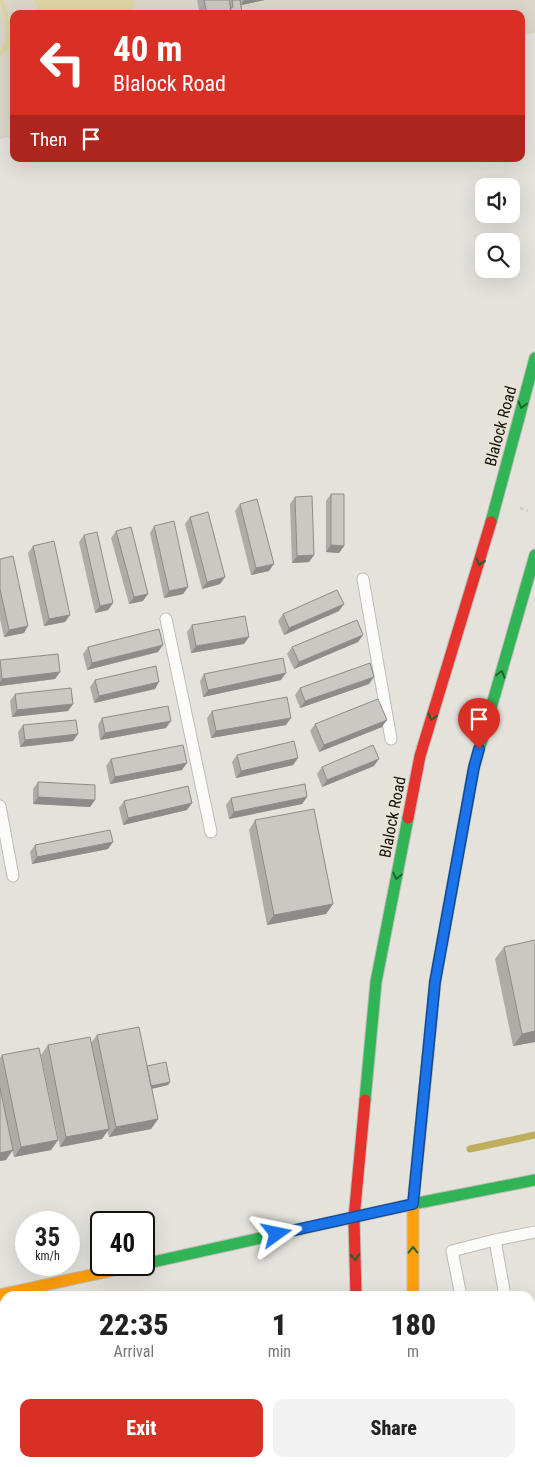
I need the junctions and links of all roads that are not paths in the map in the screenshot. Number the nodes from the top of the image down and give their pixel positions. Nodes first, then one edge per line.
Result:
1 (535, 358) edge
2 (535, 554) edge
3 (363, 579) dead end
4 (166, 620) dead end
5 (391, 739) dead end
6 (0, 806) edge
7 (212, 832) dead end
8 (13, 876) dead end
9 (535, 1180) edge
10 (413, 1204) junction
11 (354, 1218) junction
12 (535, 1232) edge
13 (495, 1240) junction
14 (155, 1262) edge
15 (90, 1275) edge
16 (18, 1291) edge
17 (356, 1291) edge
18 (413, 1291) edge
19 (460, 1291) edge
20 (501, 1291) edge

1 -> 11 main road, Blalock Road
10 -> 2 main road
3 - 5 lane
4 - 7 lane
6 - 8 lane
9 - 10 main road
10 - 11 main road
18 -> 10 main road
11 - 14 main road
11 -> 17 main road, Blalock Road
12 - 13 lane
13 - 19 lane
13 - 20 lane
15 - 16 main road

